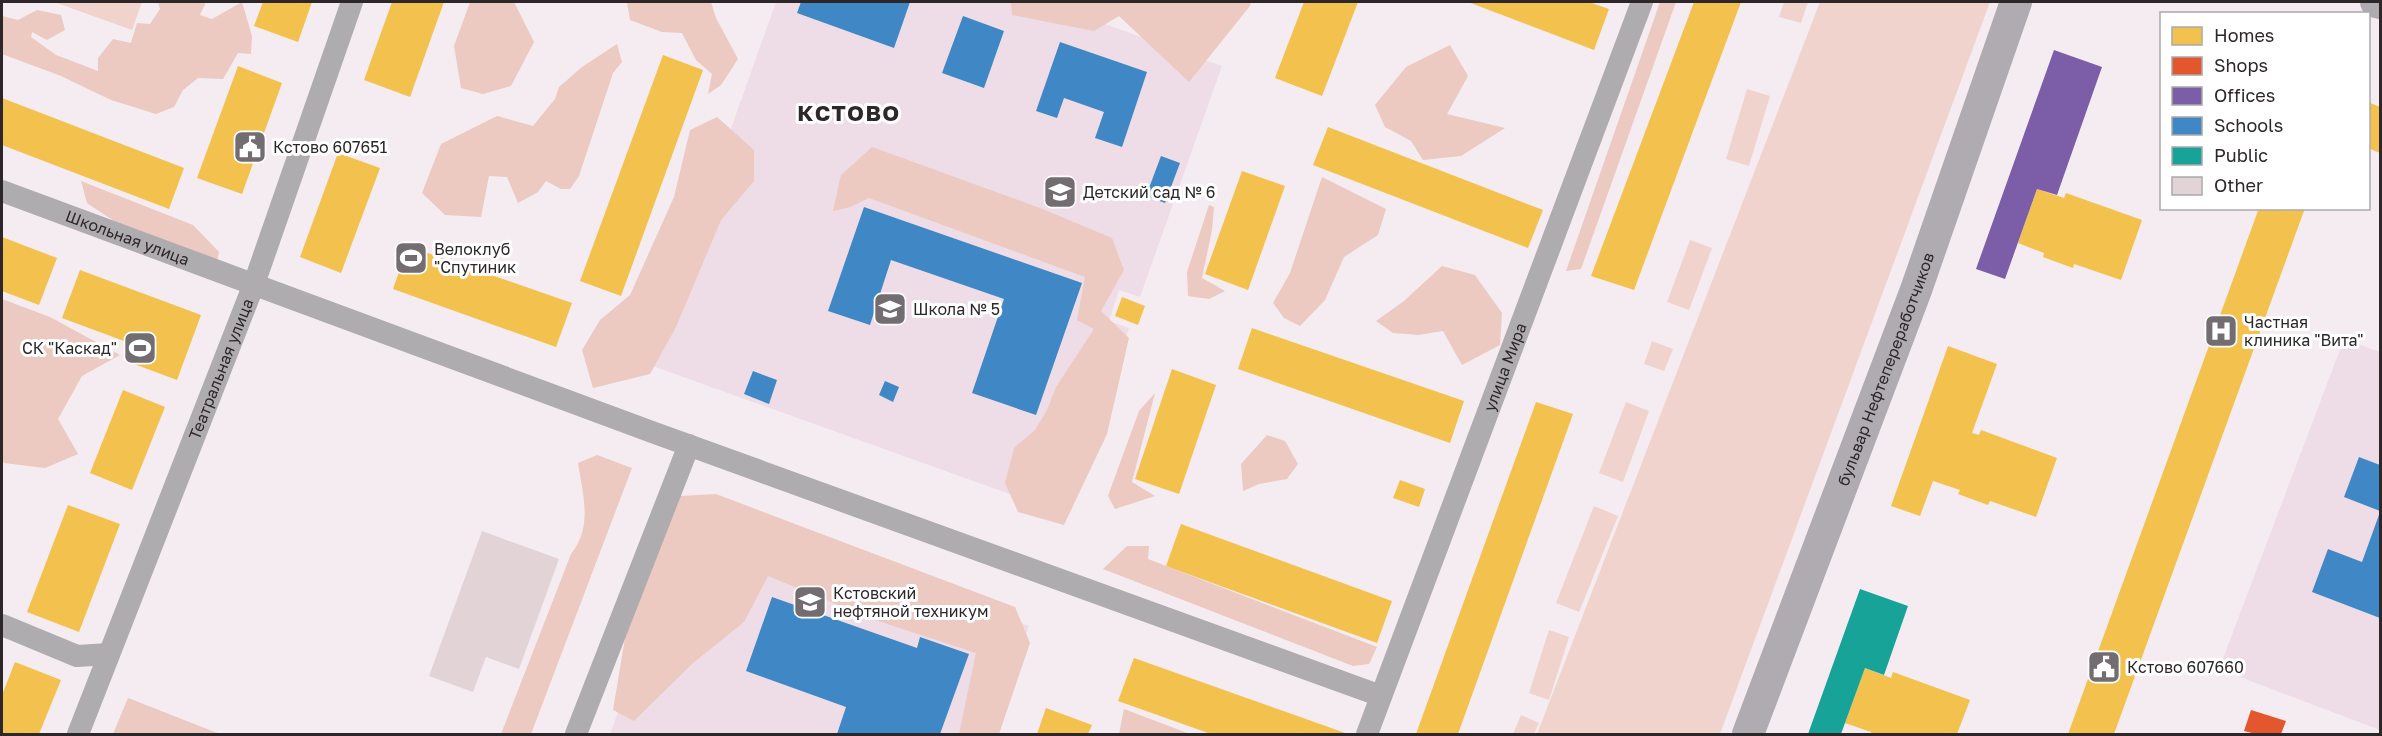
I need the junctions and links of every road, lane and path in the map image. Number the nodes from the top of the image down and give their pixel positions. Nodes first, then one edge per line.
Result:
1 (352, 2) edge
2 (1642, 2) edge
3 (2016, 2) edge
4 (2376, 2) edge
5 (2380, 3) edge
6 (2, 191) edge
7 (254, 284) junction
8 (689, 445) junction
9 (3, 625) edge
10 (109, 654) junction
11 (1381, 696) junction
12 (78, 735) edge
13 (576, 735) edge
14 (1367, 735) edge
15 (1748, 735) edge

1 - 7 street, Театральная улица
2 - 11 street, улица Мира
3 - 15 street, бульвар Нефтепереработчиков
4 - 5 street
6 - 7 street, Школьная улица
7 - 8 street, Школьная улица
7 - 10 street, Театральная улица
8 - 11 street, Школьная улица
8 - 13 street
9 - 10 street
10 - 12 street, Театральная улица
11 - 14 street, улица Мира

